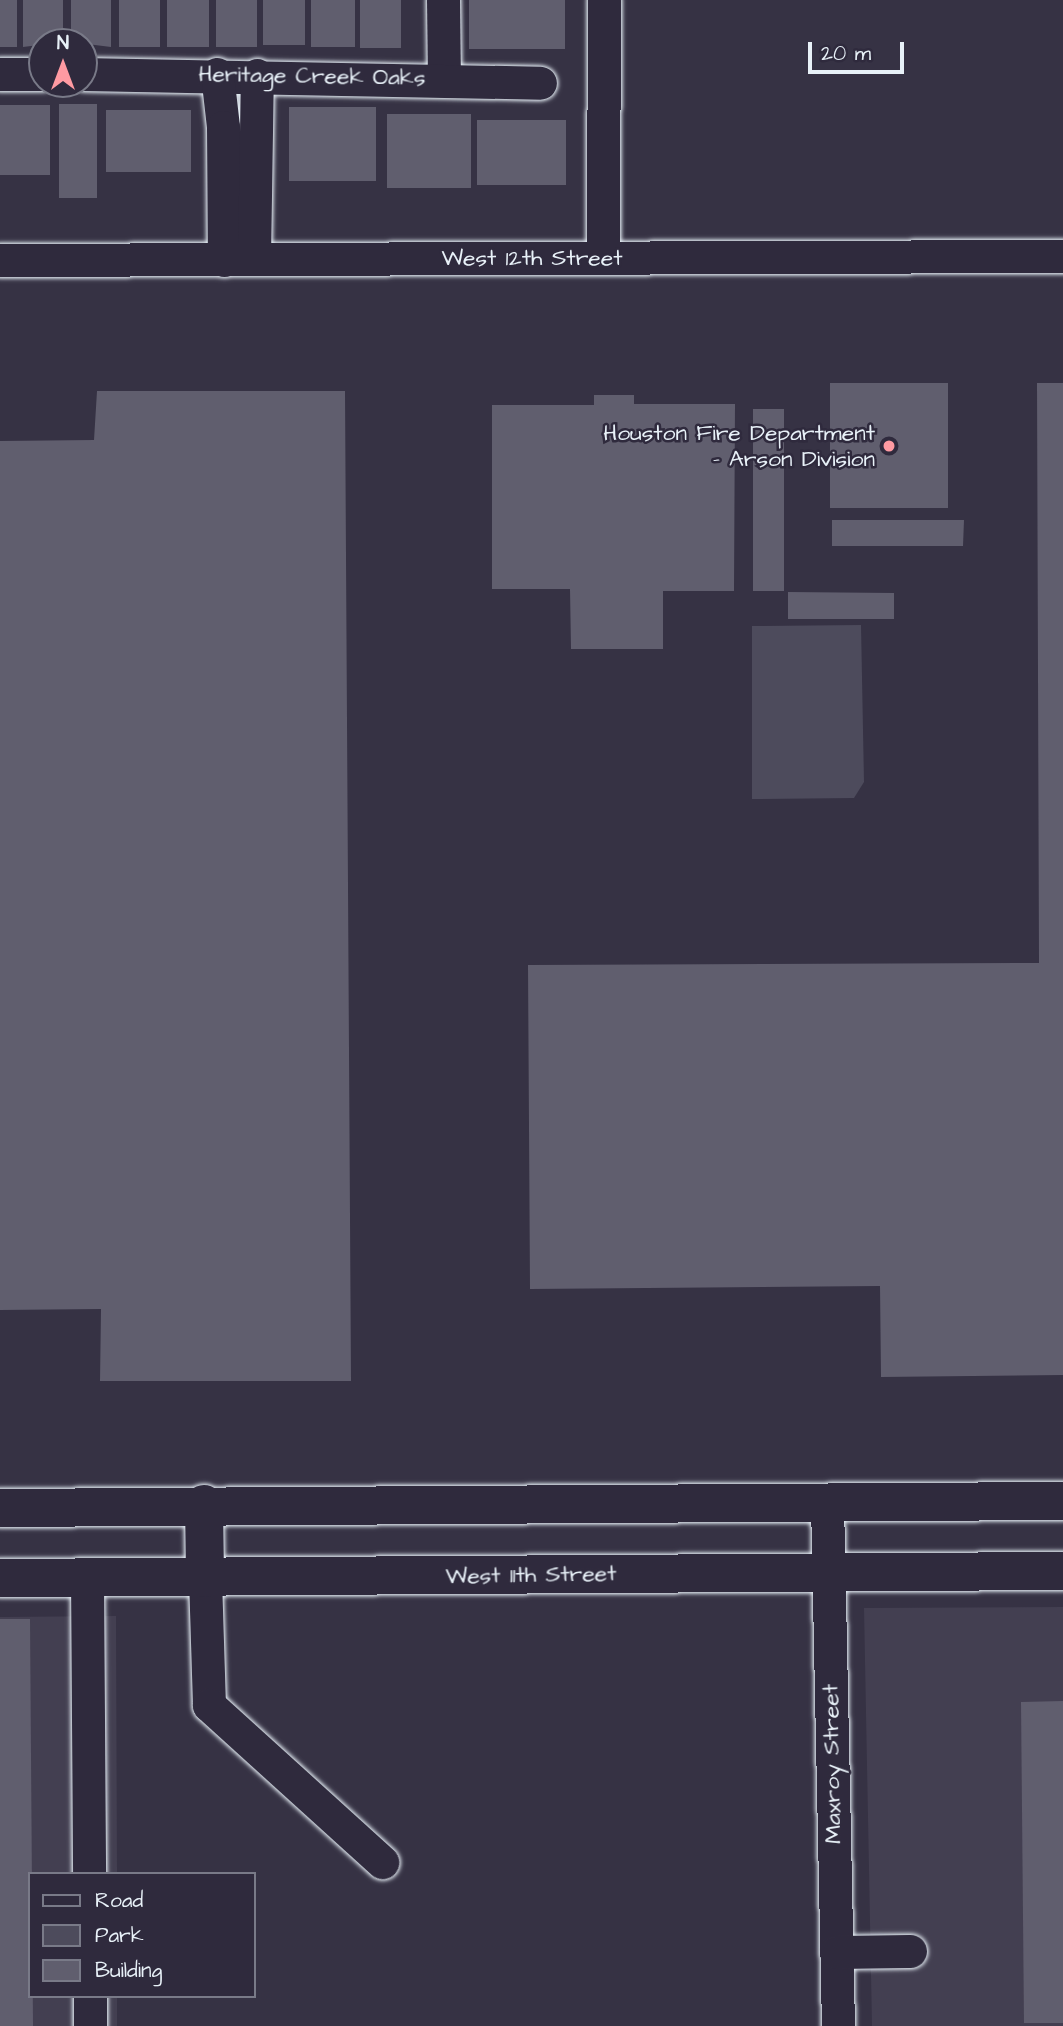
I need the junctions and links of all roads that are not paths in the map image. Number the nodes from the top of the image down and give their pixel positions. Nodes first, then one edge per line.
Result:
1 (443, 0) edge
2 (604, 0) edge
3 (0, 74) edge
4 (28, 74) edge
5 (98, 74) edge
6 (217, 74) junction
7 (257, 75) junction
8 (444, 78) junction
9 (540, 83) dead end
10 (1063, 256) edge
11 (603, 258) junction
12 (0, 260) edge
13 (239, 260) junction
14 (1063, 1501) edge
15 (827, 1502) junction
16 (204, 1504) junction
17 (0, 1508) edge
18 (1063, 1571) edge
19 (829, 1573) junction
20 (87, 1576) junction
21 (0, 1578) edge
22 (205, 1578) junction
23 (382, 1862) dead end
24 (89, 1872) edge
25 (910, 1951) dead end
26 (836, 1952) junction
27 (90, 1998) edge
28 (90, 2026) edge
29 (838, 2026) edge

1 - 8 street
2 - 11 street
3 - 4 street
5 - 6 street, Heritage Creek Oaks
6 - 7 street, Heritage Creek Oaks
6 - 13 street
7 - 8 street, Heritage Creek Oaks
7 - 13 street
8 - 9 street, Heritage Creek Oaks
10 - 11 street, West 12th Street
11 - 13 street, West 12th Street
12 - 13 street, West 12th Street
14 - 15 main road
15 - 16 main road
15 - 19 street, Maxroy Street
16 - 17 main road
16 - 22 main road
18 - 19 main road, West 11th Street
19 - 22 main road, West 11th Street
19 - 26 street, Maxroy Street
20 - 21 main road, West 11th Street
20 - 22 main road, West 11th Street
20 - 24 street
22 - 23 street
25 - 26 street
26 - 29 street, Maxroy Street
27 - 28 street

